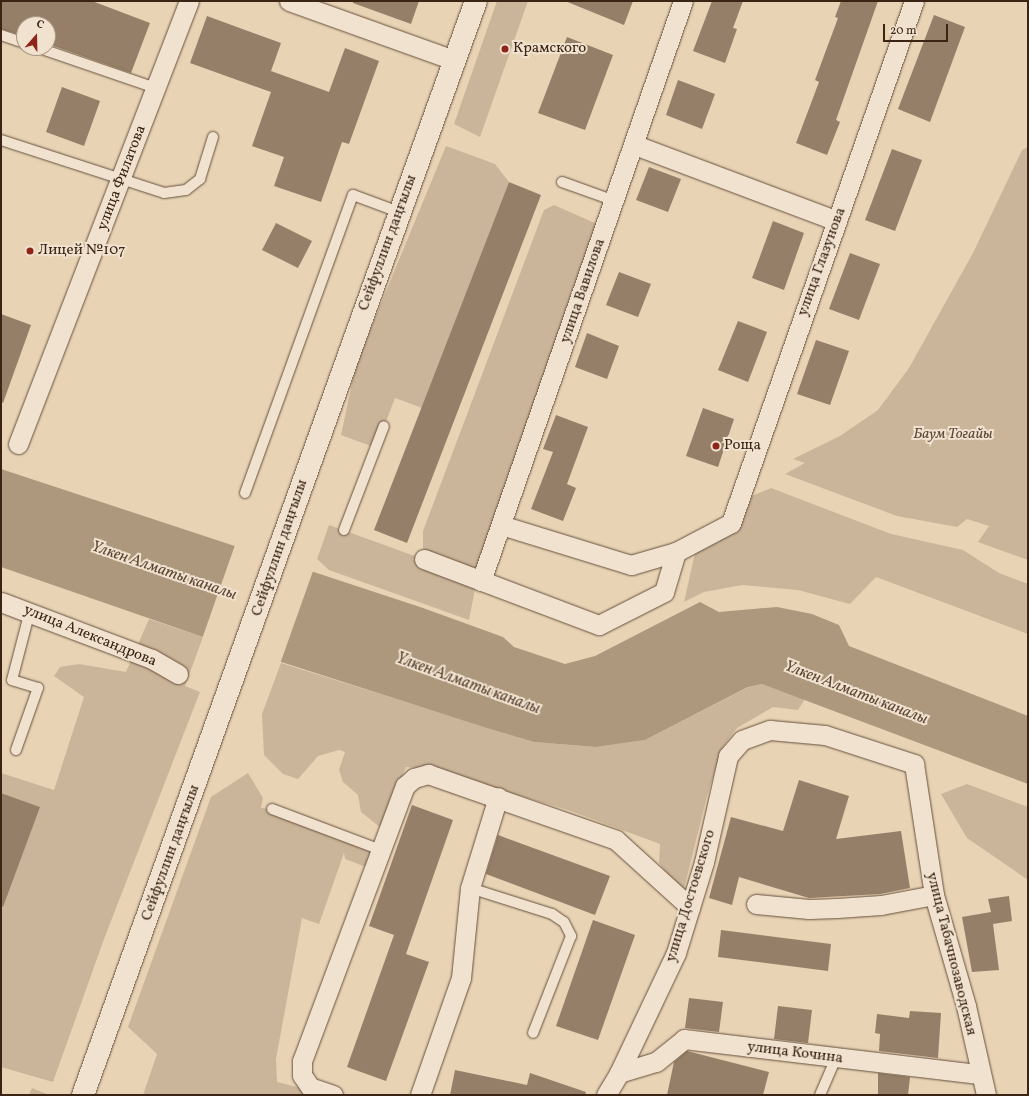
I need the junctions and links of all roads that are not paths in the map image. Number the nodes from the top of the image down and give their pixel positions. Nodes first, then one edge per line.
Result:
1 (189, 1) edge
2 (289, 1) edge
3 (476, 1) edge
4 (683, 1) edge
5 (914, 1) edge
6 (1, 35) edge
7 (16, 40) edge
8 (56, 54) edge
9 (454, 60) junction
10 (156, 88) junction
11 (213, 137) dead end
12 (1, 140) edge
13 (635, 145) junction
14 (121, 180) junction
15 (562, 182) dead end
16 (615, 201) junction
17 (399, 212) junction
18 (837, 221) junction
19 (384, 426) dead end
20 (18, 444) dead end
21 (244, 493) dead end
22 (501, 525) junction
23 (344, 530) dead end
24 (676, 552) junction
25 (424, 559) dead end
26 (481, 581) junction
27 (1, 602) edge
28 (30, 611) junction
29 (178, 674) dead end
30 (16, 750) dead end
31 (728, 756) joint
32 (498, 797) junction
33 (272, 809) dead end
34 (381, 850) junction
35 (470, 888) junction
36 (934, 895) junction
37 (756, 904) dead end
38 (690, 906) junction
39 (533, 1033) dead end
40 (836, 1058) junction
41 (620, 1073) junction
42 (979, 1074) junction
43 (83, 1095) edge
44 (333, 1095) edge
45 (420, 1095) edge
46 (606, 1095) edge
47 (820, 1095) edge
48 (986, 1095) edge

1 - 10 street, улица Филатова
2 - 9 street
3 - 9 main road, Сейфуллин даңғылы
4 - 13 street, улица Вавилова
5 - 18 street, улица Глазунова
6 - 7 lane
8 - 10 lane
9 - 17 main road, Сейфуллин даңғылы
10 - 14 street, улица Филатова
11 - 14 lane
12 - 14 lane
13 - 16 street, улица Вавилова
13 - 18 street
14 - 20 street, улица Филатова
15 - 16 lane
16 - 22 street, улица Вавилова
17 - 21 lane
17 - 43 main road, Сейфуллин даңғылы
18 - 24 street, улица Глазунова
19 - 23 lane
22 - 24 street
22 - 26 street, улица Вавилова
24 - 26 street
25 - 26 street
27 - 28 street, улица Александрова
28 - 29 street, улица Александрова
28 - 30 lane
31 - 36 street, улица Табачнозаводская
31 - 38 street, улица Достоевского
32 - 34 street
32 - 35 street
32 - 38 street
33 - 34 lane
34 - 44 street
35 - 39 lane
35 - 45 street
36 - 37 street
36 - 42 street, улица Табачнозаводская
38 - 41 street, улица Достоевского
40 - 41 street, улица Кочина
40 - 42 street, улица Кочина
40 - 47 lane
41 - 46 street, улица Достоевского
42 - 48 street, улица Табачнозаводская

